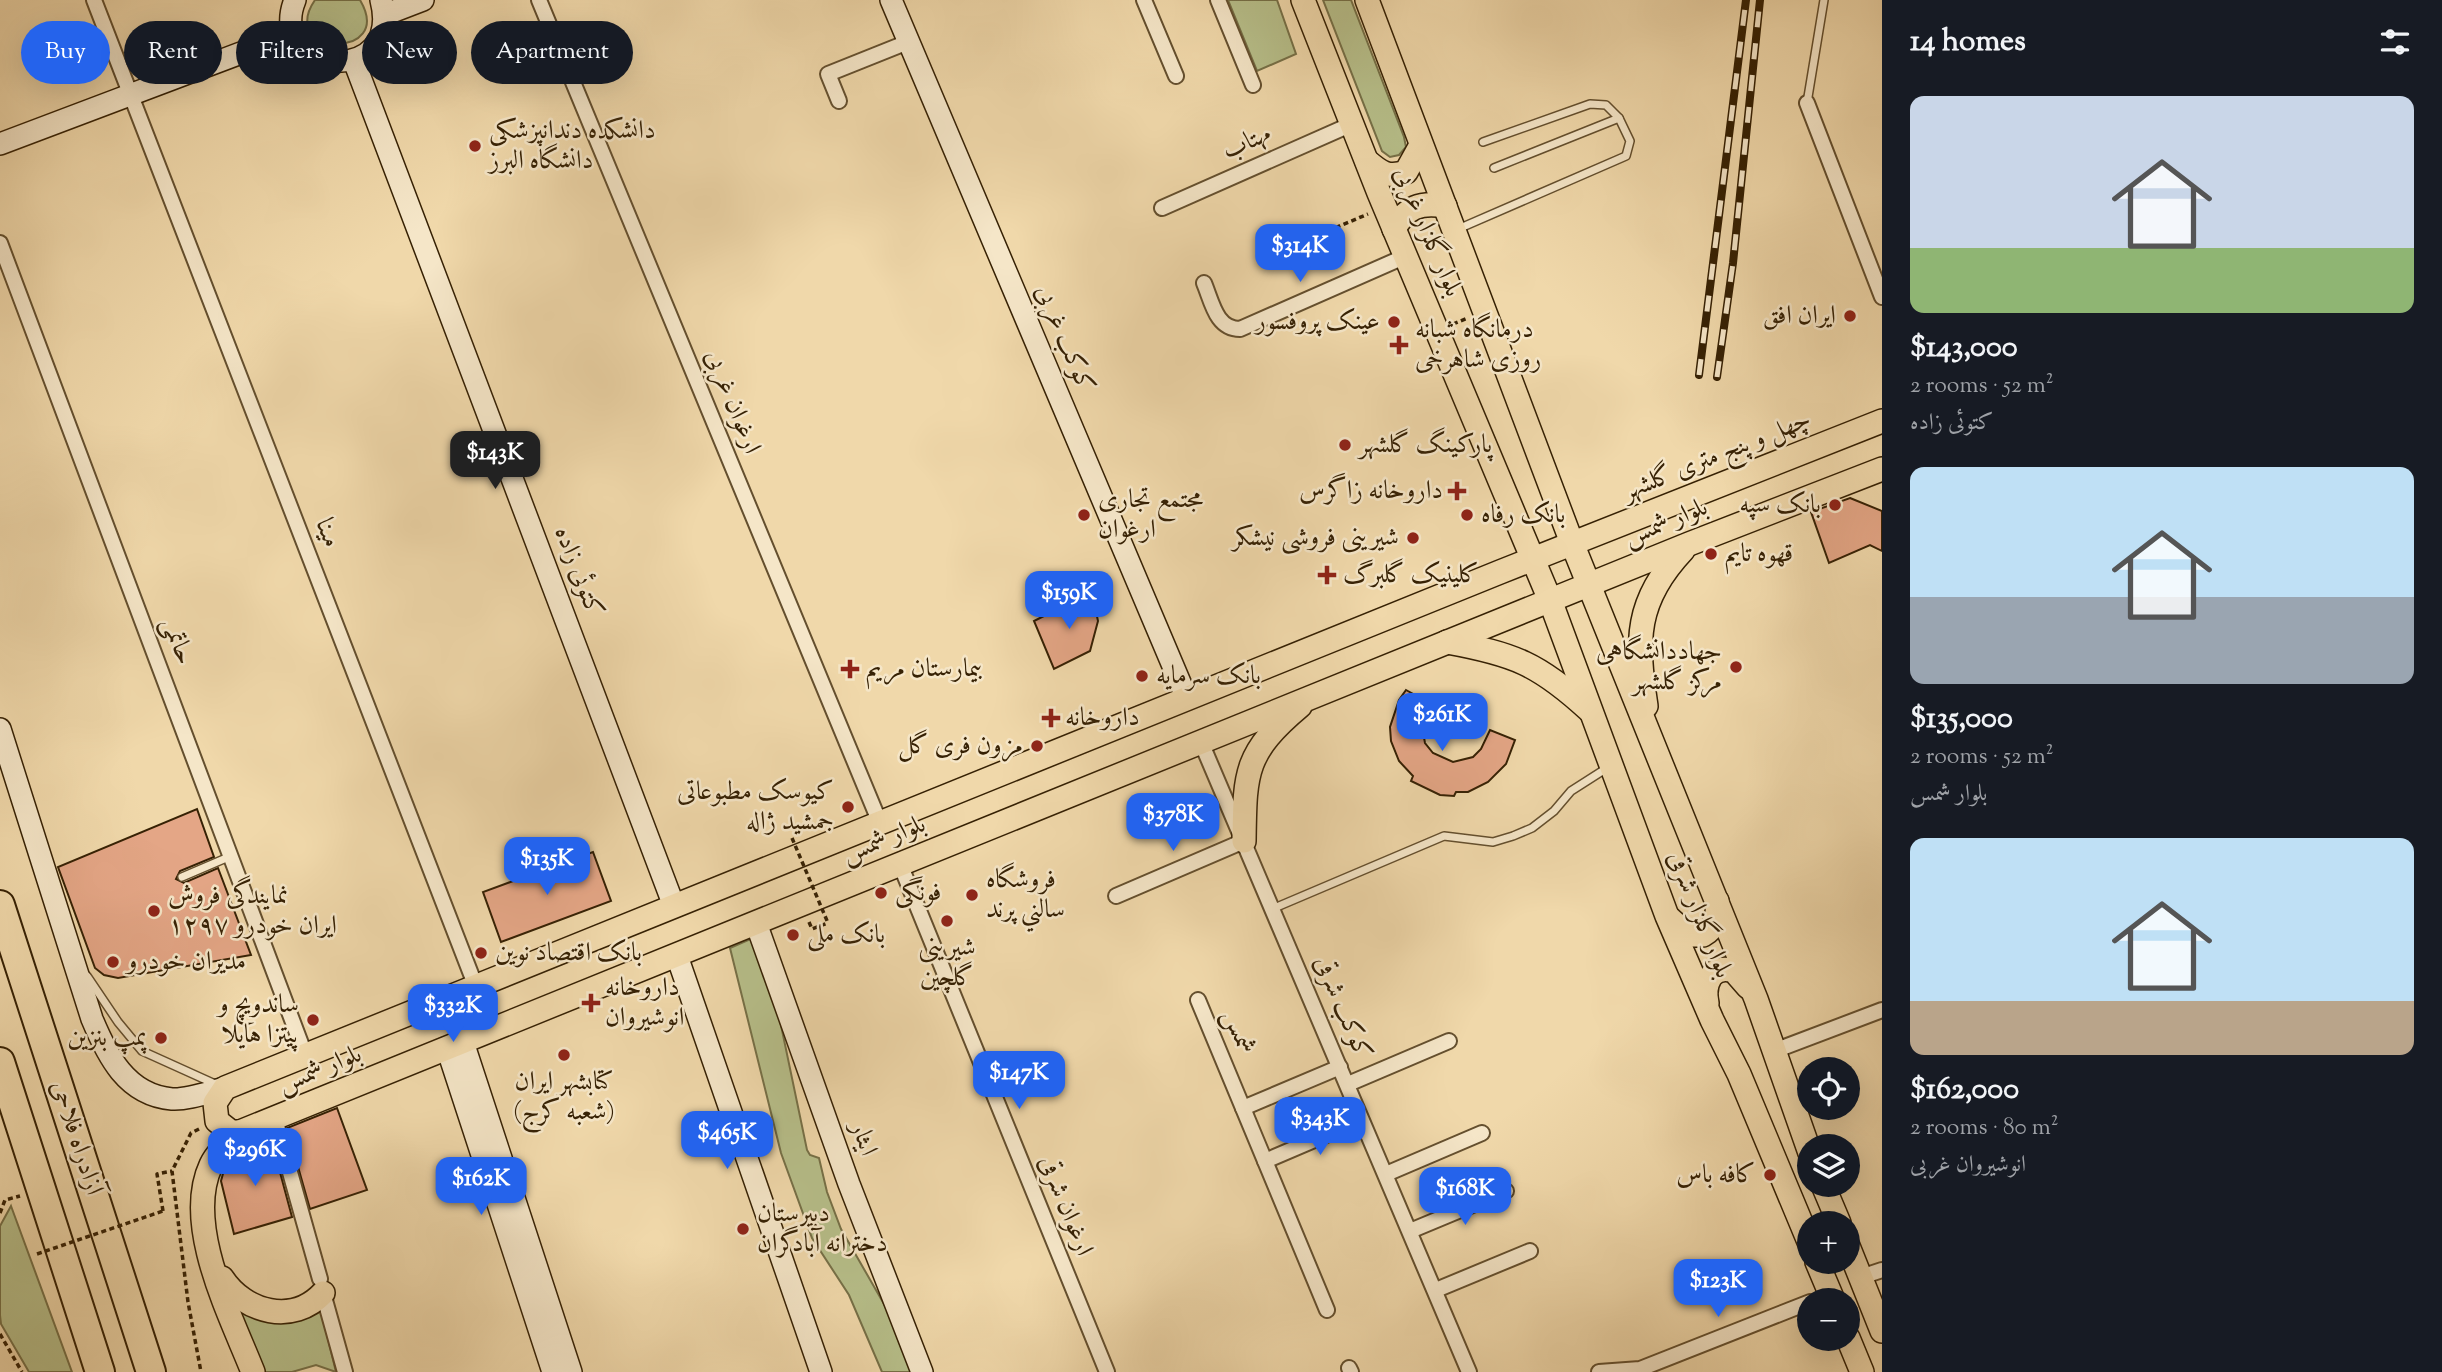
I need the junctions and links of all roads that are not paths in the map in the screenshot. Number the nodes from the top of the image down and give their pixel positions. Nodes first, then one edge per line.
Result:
1 (94, 0) edge
2 (295, 0) edge
3 (423, 0) edge
4 (539, 0) edge
5 (891, 0) edge
6 (1144, 0) edge
7 (1218, 0) edge
8 (1303, 0) edge
9 (1367, 0) edge
10 (1824, 0) edge
11 (382, 8) edge
12 (291, 21) edge
13 (908, 42) junction
14 (236, 56) edge
15 (354, 61) junction
16 (348, 62) edge
17 (1176, 76) dead end
18 (1253, 85) dead end
19 (132, 96) junction
20 (839, 101) dead end
21 (1807, 103) joint
22 (1619, 118) junction
23 (1352, 124) junction
24 (1483, 142) dead end
25 (0, 144) edge
26 (1422, 145) junction
27 (1367, 161) junction
28 (1494, 168) dead end
29 (1445, 206) junction
30 (1162, 208) dead end
31 (1394, 229) junction
32 (1454, 230) junction
33 (0, 243) edge
34 (1406, 256) junction
35 (1204, 283) dead end
36 (1882, 297) edge
37 (1882, 421) edge
38 (1882, 469) edge
39 (1572, 543) junction
40 (1689, 544) junction
41 (1533, 559) junction
42 (1589, 584) junction
43 (1550, 600) junction
44 (1447, 642) junction
45 (1310, 698) junction
46 (1187, 699) junction
47 (1593, 714) junction
48 (0, 729) edge
49 (1651, 740) junction
50 (1201, 742) junction
51 (1612, 765) junction
52 (880, 823) junction
53 (1244, 841) junction
54 (231, 856) junction
55 (900, 864) junction
56 (182, 877) dead end
57 (1116, 897) dead end
58 (1717, 900) junction
59 (0, 905) edge
60 (674, 906) junction
61 (1272, 909) junction
62 (1667, 916) junction
63 (756, 923) junction
64 (72, 953) junction
65 (677, 956) junction
66 (476, 987) junction
67 (1756, 999) junction
68 (1198, 1000) dead end
69 (1882, 1010) edge
70 (1712, 1020) junction
71 (1449, 1041) dead end
72 (455, 1045) junction
73 (1774, 1051) junction
74 (306, 1057) junction
75 (0, 1062) edge
76 (1340, 1067) junction
77 (465, 1074) junction
78 (1348, 1084) junction
79 (225, 1088) junction
80 (1243, 1108) junction
81 (275, 1119) junction
82 (1361, 1120) junction
83 (240, 1132) junction
84 (1482, 1132) dead end
85 (1803, 1134) edge
86 (1265, 1161) junction
87 (1386, 1174) junction
88 (1506, 1191) dead end
89 (1797, 1213) edge
90 (1410, 1231) junction
91 (1530, 1251) dead end
92 (208, 1257) junction
93 (1860, 1259) edge
94 (1872, 1273) edge
95 (321, 1286) junction
96 (1436, 1290) junction
97 (1797, 1308) edge
98 (1326, 1310) dead end
99 (1882, 1331) edge
100 (1853, 1351) edge
101 (1639, 1371) edge
102 (100, 1372) edge
103 (151, 1372) edge
104 (253, 1372) edge
105 (345, 1372) edge
106 (554, 1372) edge
107 (571, 1372) edge
108 (821, 1372) edge
109 (922, 1372) edge
110 (1107, 1372) edge
111 (1469, 1372) edge
112 (1599, 1372) edge
113 (1862, 1372) edge

1 - 19 street, مینا
2 - 12 street
3 - 11 street
4 - 52 street, ارغوان غربی
5 - 13 street, کوکب غربی
6 - 17 street
7 - 18 street
8 - 23 main road, بلوار گلزار غربی
9 - 26 main road, بلوار گلزار غربی
10 - 21 lane
11 - 15 street
13 - 20 street
13 - 46 street, کوکب غربی
14 - 19 street
15 - 16 street
15 - 60 street, کتوئی زاده
19 - 25 street
19 - 66 street, مینا
21 - 36 street
22 - 24 lane
22 - 28 lane
22 - 32 lane
23 - 27 main road, بلوار گلزار غربی
23 - 30 street, مهتاب
26 - 27 main road
26 - 29 main road, بلوار گلزار غربی
27 - 31 main road, بلوار گلزار غربی
29 - 31 main road
29 - 32 main road, بلوار گلزار غربی
31 - 34 main road, بلوار گلزار غربی
32 - 39 main road, بلوار گلزار غربی
33 - 54 street, حاتمی
34 - 35 street
34 - 41 main road, بلوار گلزار غربی
37 - 39 main road, چهل و پنج متری گلشهر
38 - 40 main road, بلوار شمس
39 - 41 main road, چهل و پنج متری گلشهر
39 - 42 main road, بلوار گلزار غربی
40 - 42 main road, بلوار شمس
40 - 49 main road
41 - 43 main road, بلوار گلزار غربی
41 - 46 main road, بلوار شمس
42 - 43 main road, بلوار شمس
42 - 49 main road, بلوار گلزار شرقی
43 - 44 main road, بلوار شمس
43 - 47 main road, بلوار گلزار شرقی
44 - 45 main road, بلوار شمس
44 - 47 main road
45 - 50 main road, بلوار شمس
45 - 53 main road
46 - 52 main road, بلوار شمس
47 - 51 main road, بلوار گلزار شرقی
48 - 64 street
49 - 58 main road, بلوار گلزار شرقی
50 - 53 street, کوکب شرقی
50 - 55 main road, بلوار شمس
51 - 61 lane
51 - 62 main road, بلوار گلزار شرقی
52 - 60 main road, بلوار شمس
53 - 57 street
53 - 61 street, کوکب شرقی
54 - 56 lane
54 - 74 street, حاتمی
55 - 63 main road, بلوار شمس
55 - 110 street, ارغوان شرقی
58 - 62 main road
58 - 67 main road, بلوار گلزار شرقی
59 - 103 highway, آزادراه فلاحی
60 - 66 main road, بلوار شمس
61 - 76 street, کوکب شرقی
62 - 70 main road, بلوار گلزار شرقی
63 - 65 main road, بلوار شمس
63 - 109 street, ایثار
64 - 79 lane
64 - 79 street
65 - 72 main road, بلوار شمس
65 - 108 street
66 - 74 main road, بلوار شمس
67 - 70 main road
67 - 73 main road, بلوار گلزار شرقی
68 - 80 street, شمس
69 - 73 street
70 - 89 main road, بلوار گلزار شرقی
71 - 78 street
72 - 77 street
72 - 81 main road, بلوار شمس
73 - 85 main road, بلوار گلزار شرقی
74 - 79 main road, بلوار شمس
75 - 102 highway, آزادراه فلاحی
76 - 78 street, کوکب شرقی
76 - 80 street
77 - 106 street
77 - 107 street
78 - 82 street, کوکب شرقی
79 - 83 main road
80 - 86 street, شمس
81 - 83 main road, بلوار شمس
81 - 95 street
82 - 86 street
82 - 87 street, کوکب شرقی
83 - 92 main road
84 - 87 street
86 - 98 street, شمس
87 - 90 street, کوکب شرقی
88 - 90 street
90 - 96 street, کوکب شرقی
91 - 96 street
92 - 95 main road
92 - 104 main road
93 - 94 main road
94 - 99 main road
95 - 105 street
96 - 111 street, کوکب شرقی
97 - 101 street
100 - 113 main road
101 - 112 street

